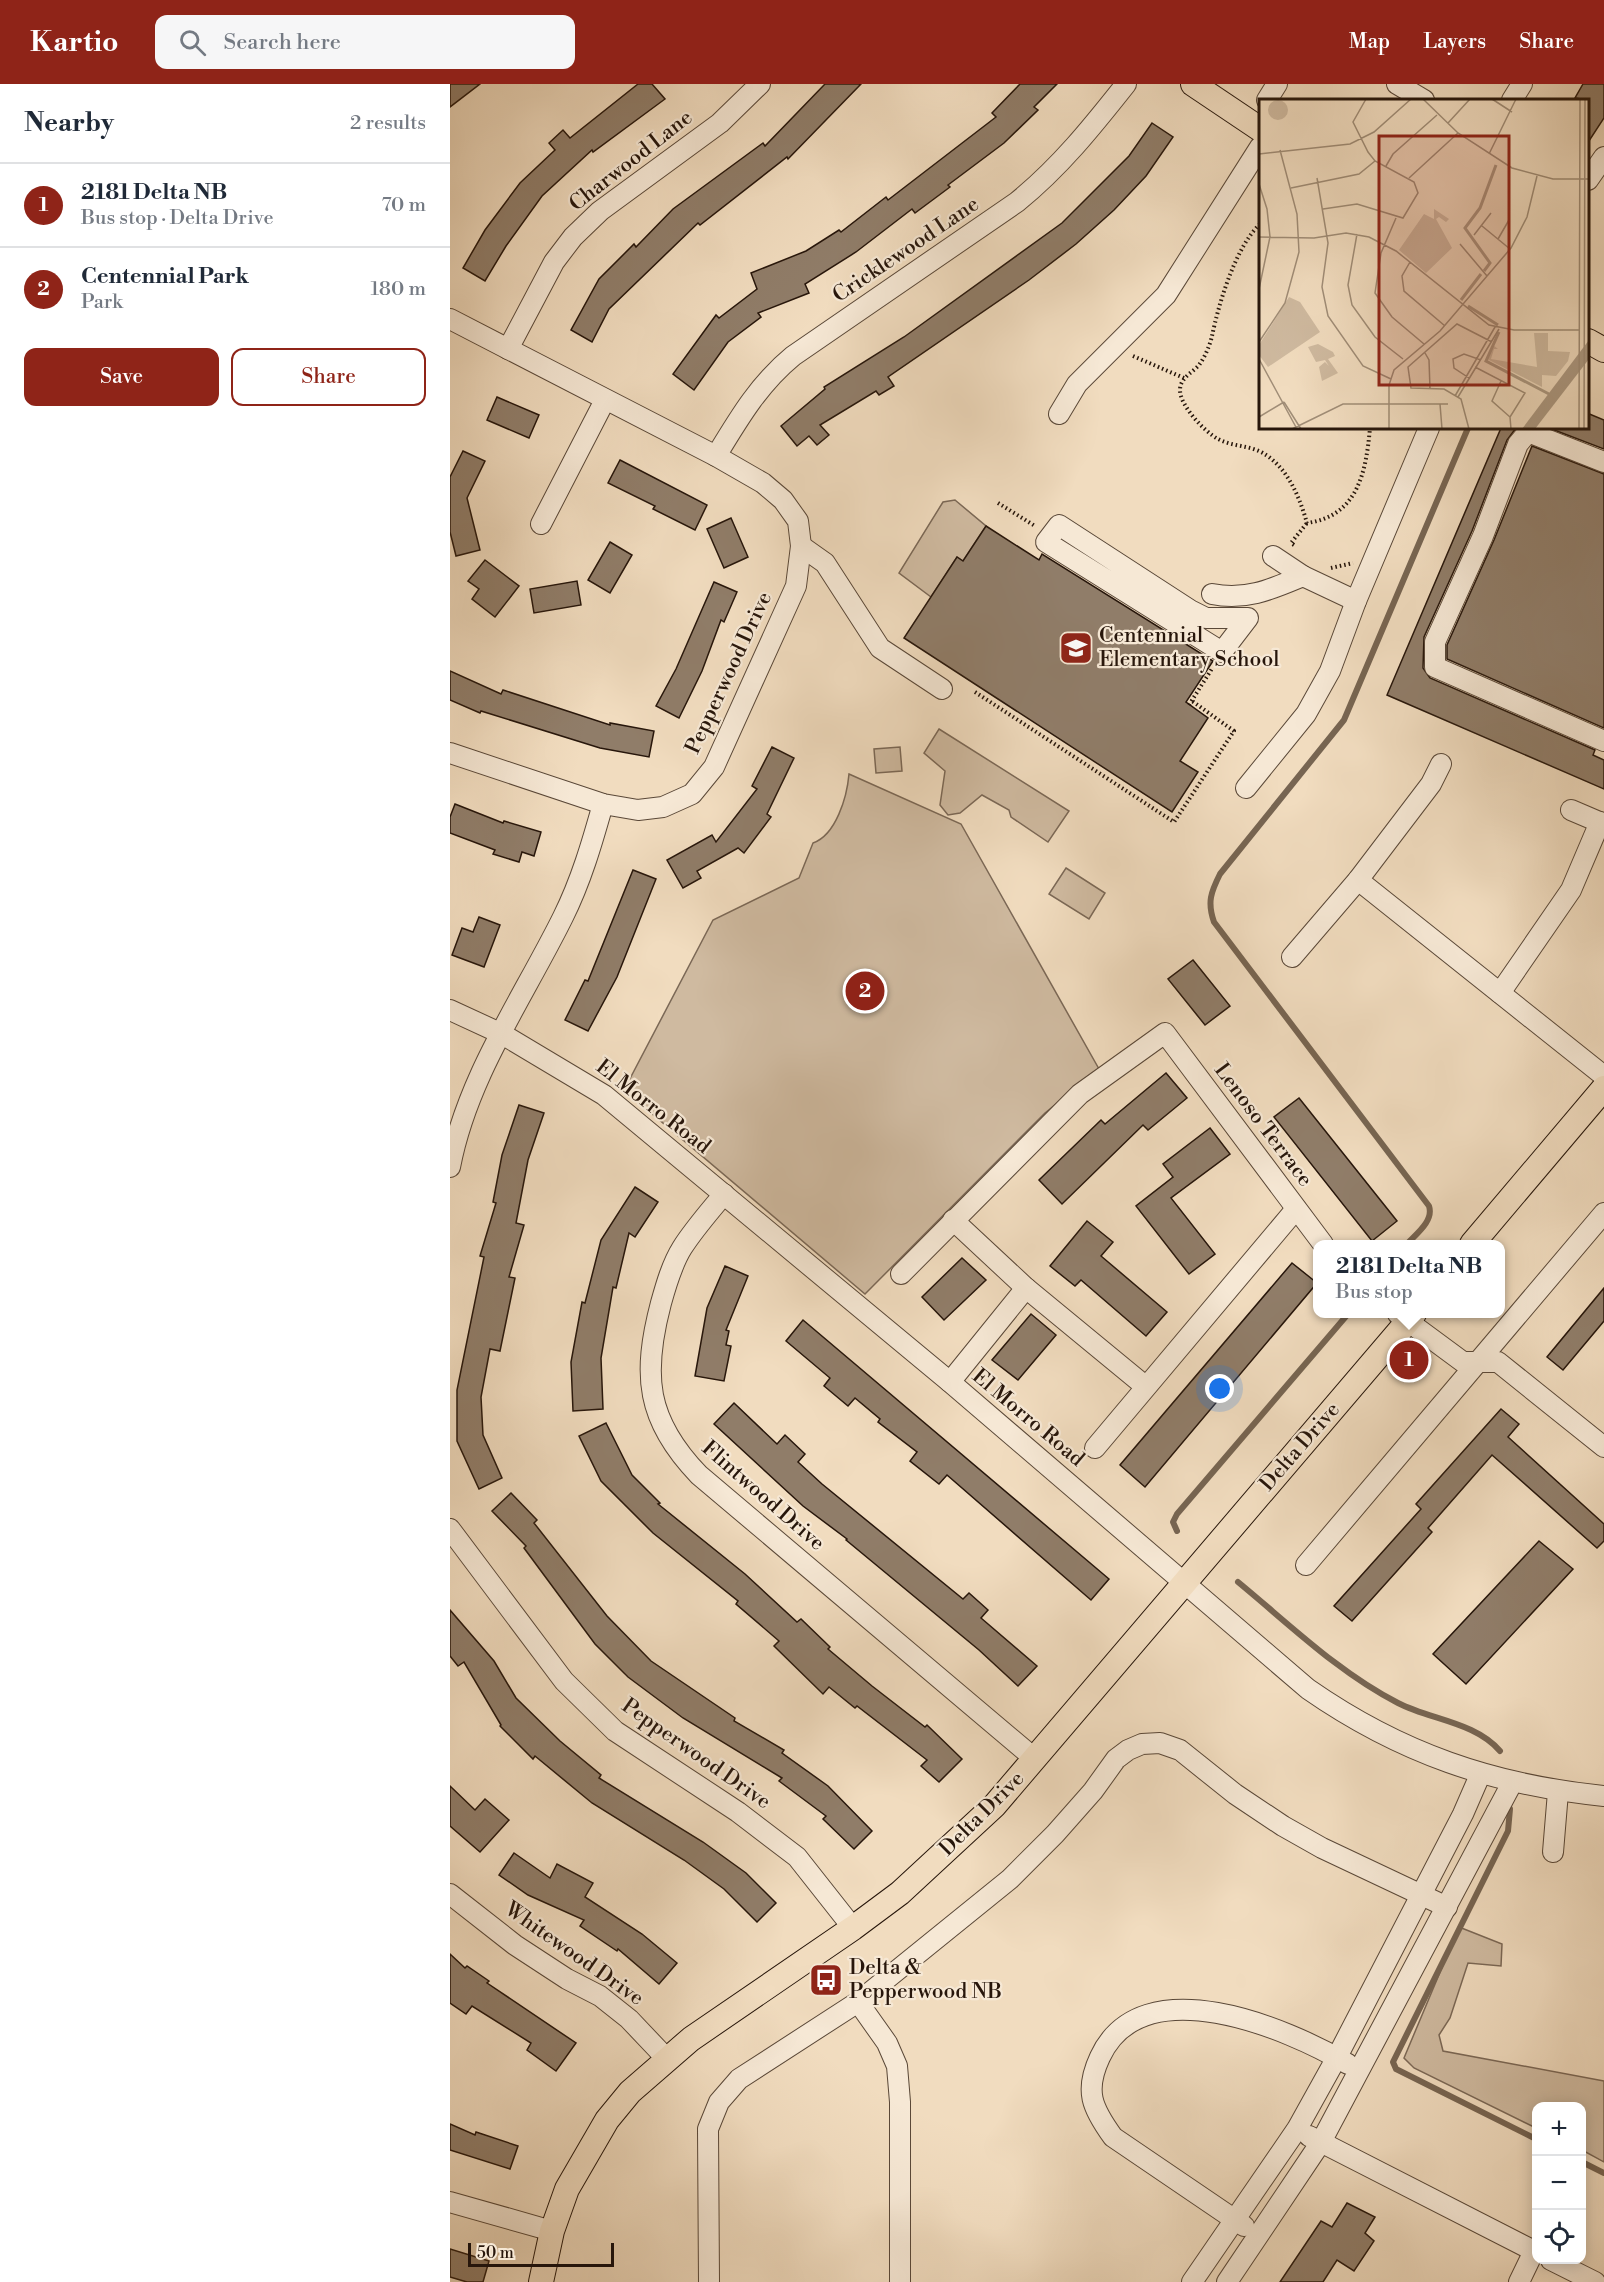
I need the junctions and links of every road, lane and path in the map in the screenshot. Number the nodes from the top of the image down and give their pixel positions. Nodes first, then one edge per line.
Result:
1 (760, 84) edge
2 (1126, 84) edge
3 (1192, 84) edge
4 (1277, 84) edge
5 (1397, 84) edge
6 (1522, 84) edge
7 (1267, 99) edge
8 (1422, 99) edge
9 (1513, 99) edge
10 (1257, 121) edge
11 (1259, 149) edge
12 (1604, 157) edge
13 (1589, 177) edge
14 (1259, 225) edge
15 (450, 319) edge
16 (1589, 342) edge
17 (1119, 343) junction
18 (508, 349) junction
19 (1604, 350) edge
20 (1184, 378) junction
21 (605, 400) junction
22 (1059, 414) dead end
23 (1370, 429) edge
24 (1429, 429) edge
25 (1529, 430) edge
26 (716, 456) junction
27 (1604, 462) edge
28 (998, 503) dead end
29 (1307, 523) junction
30 (541, 524) dead end
31 (1051, 535) junction
32 (801, 546) junction
33 (1301, 550) dead end
34 (1273, 556) dead end
35 (1359, 557) dead end
36 (1320, 564) dead end
37 (1303, 576) junction
38 (1212, 594) dead end
39 (1356, 601) junction
40 (1222, 652) junction
41 (942, 689) dead end
42 (975, 692) dead end
43 (1604, 741) edge
44 (450, 753) edge
45 (1441, 764) dead end
46 (1246, 788) dead end
47 (603, 804) junction
48 (1571, 810) dead end
49 (1602, 823) edge
50 (1358, 880) junction
51 (1292, 957) dead end
52 (1500, 993) junction
53 (450, 1010) edge
54 (502, 1034) junction
55 (1604, 1076) edge
56 (1604, 1088) edge
57 (450, 1167) edge
58 (724, 1194) junction
59 (1296, 1209) junction
60 (1604, 1213) edge
61 (953, 1220) junction
62 (1319, 1240) edge
63 (1476, 1240) edge
64 (901, 1274) dead end
65 (1026, 1288) junction
66 (1405, 1318) edge
67 (1409, 1318) edge
68 (1479, 1362) junction
69 (950, 1382) junction
70 (1145, 1386) junction
71 (1095, 1448) dead end
72 (1604, 1448) edge
73 (450, 1529) edge
74 (1306, 1565) dead end
75 (1184, 1582) junction
76 (1035, 1759) junction
77 (1479, 1775) junction
78 (1512, 1783) junction
79 (1558, 1792) junction
80 (1604, 1796) edge
81 (1553, 1852) dead end
82 (450, 1894) edge
83 (1421, 1895) junction
84 (1446, 1907) junction
85 (853, 1928) junction
86 (858, 2002) junction
87 (1337, 2057) junction
88 (666, 2058) junction
89 (1358, 2070) junction
90 (1296, 2129) junction
91 (1321, 2142) junction
92 (450, 2202) edge
93 (1235, 2220) junction
94 (552, 2231) junction
95 (1260, 2235) junction
96 (1532, 2249) edge
97 (1533, 2264) edge
98 (1560, 2264) edge
99 (541, 2282) edge
100 (710, 2282) edge
101 (900, 2282) edge
102 (1192, 2282) edge
103 (1227, 2282) edge
104 (1519, 2282) edge
105 (1595, 2282) edge

1 - 18 street, Charwood Lane
2 - 26 street, Cricklewood Lane
3 - 10 main road
4 - 7 street
5 - 8 street
6 - 9 street
11 - 17 street
12 - 13 street
14 - 20 path
15 - 18 street, Pepperwood Drive
16 - 19 main road
17 - 20 path
17 - 22 street
18 - 21 street, Pepperwood Drive
20 - 29 path
21 - 26 street, Pepperwood Drive
21 - 30 street
23 - 29 path
24 - 39 street
25 - 27 street
25 - 43 street
26 - 32 street, Pepperwood Drive
28 - 31 path
29 - 33 path
31 - 40 street
31 - 40 street
32 - 41 street
32 - 47 street, Pepperwood Drive
34 - 37 street
35 - 36 path
37 - 38 street
37 - 39 street
39 - 46 street
40 - 42 path
44 - 47 street, Pepperwood Drive
45 - 50 street
47 - 54 street
48 - 49 street
49 - 52 street
50 - 51 street
50 - 52 street
52 - 55 street
53 - 54 street, El Morro Road
54 - 57 street
54 - 58 street, El Morro Road
56 - 63 main road
58 - 69 street, El Morro Road
58 - 76 street, Flintwood Drive
59 - 61 street, Lenoso Terrace
59 - 62 street, Lenoso Terrace
59 - 70 street
60 - 68 street
61 - 64 street
61 - 65 street
65 - 69 street
65 - 70 street
66 - 75 main road, Delta Drive
67 - 68 street
68 - 72 street
68 - 74 street
69 - 75 street, El Morro Road
70 - 71 street
73 - 85 street, Pepperwood Drive
75 - 76 main road, Delta Drive
75 - 77 street, El Morro Road
76 - 85 main road, Delta Drive
77 - 78 street, El Morro Road
77 - 83 street
78 - 79 street, El Morro Road
78 - 84 street
79 - 80 street, El Morro Road
79 - 81 street
82 - 88 street, Whitewood Drive
83 - 84 street
83 - 86 street
83 - 87 street
84 - 89 street
85 - 88 main road, Delta Drive
86 - 100 street
86 - 101 street
87 - 89 street
87 - 90 street
87 - 93 street
88 - 94 main road, Delta Drive
89 - 91 street
90 - 91 street
90 - 93 street
91 - 95 street
91 - 96 street
92 - 94 street
93 - 95 street
93 - 102 street
94 - 99 main road, Delta Drive
95 - 103 street
97 - 104 street
98 - 105 street

